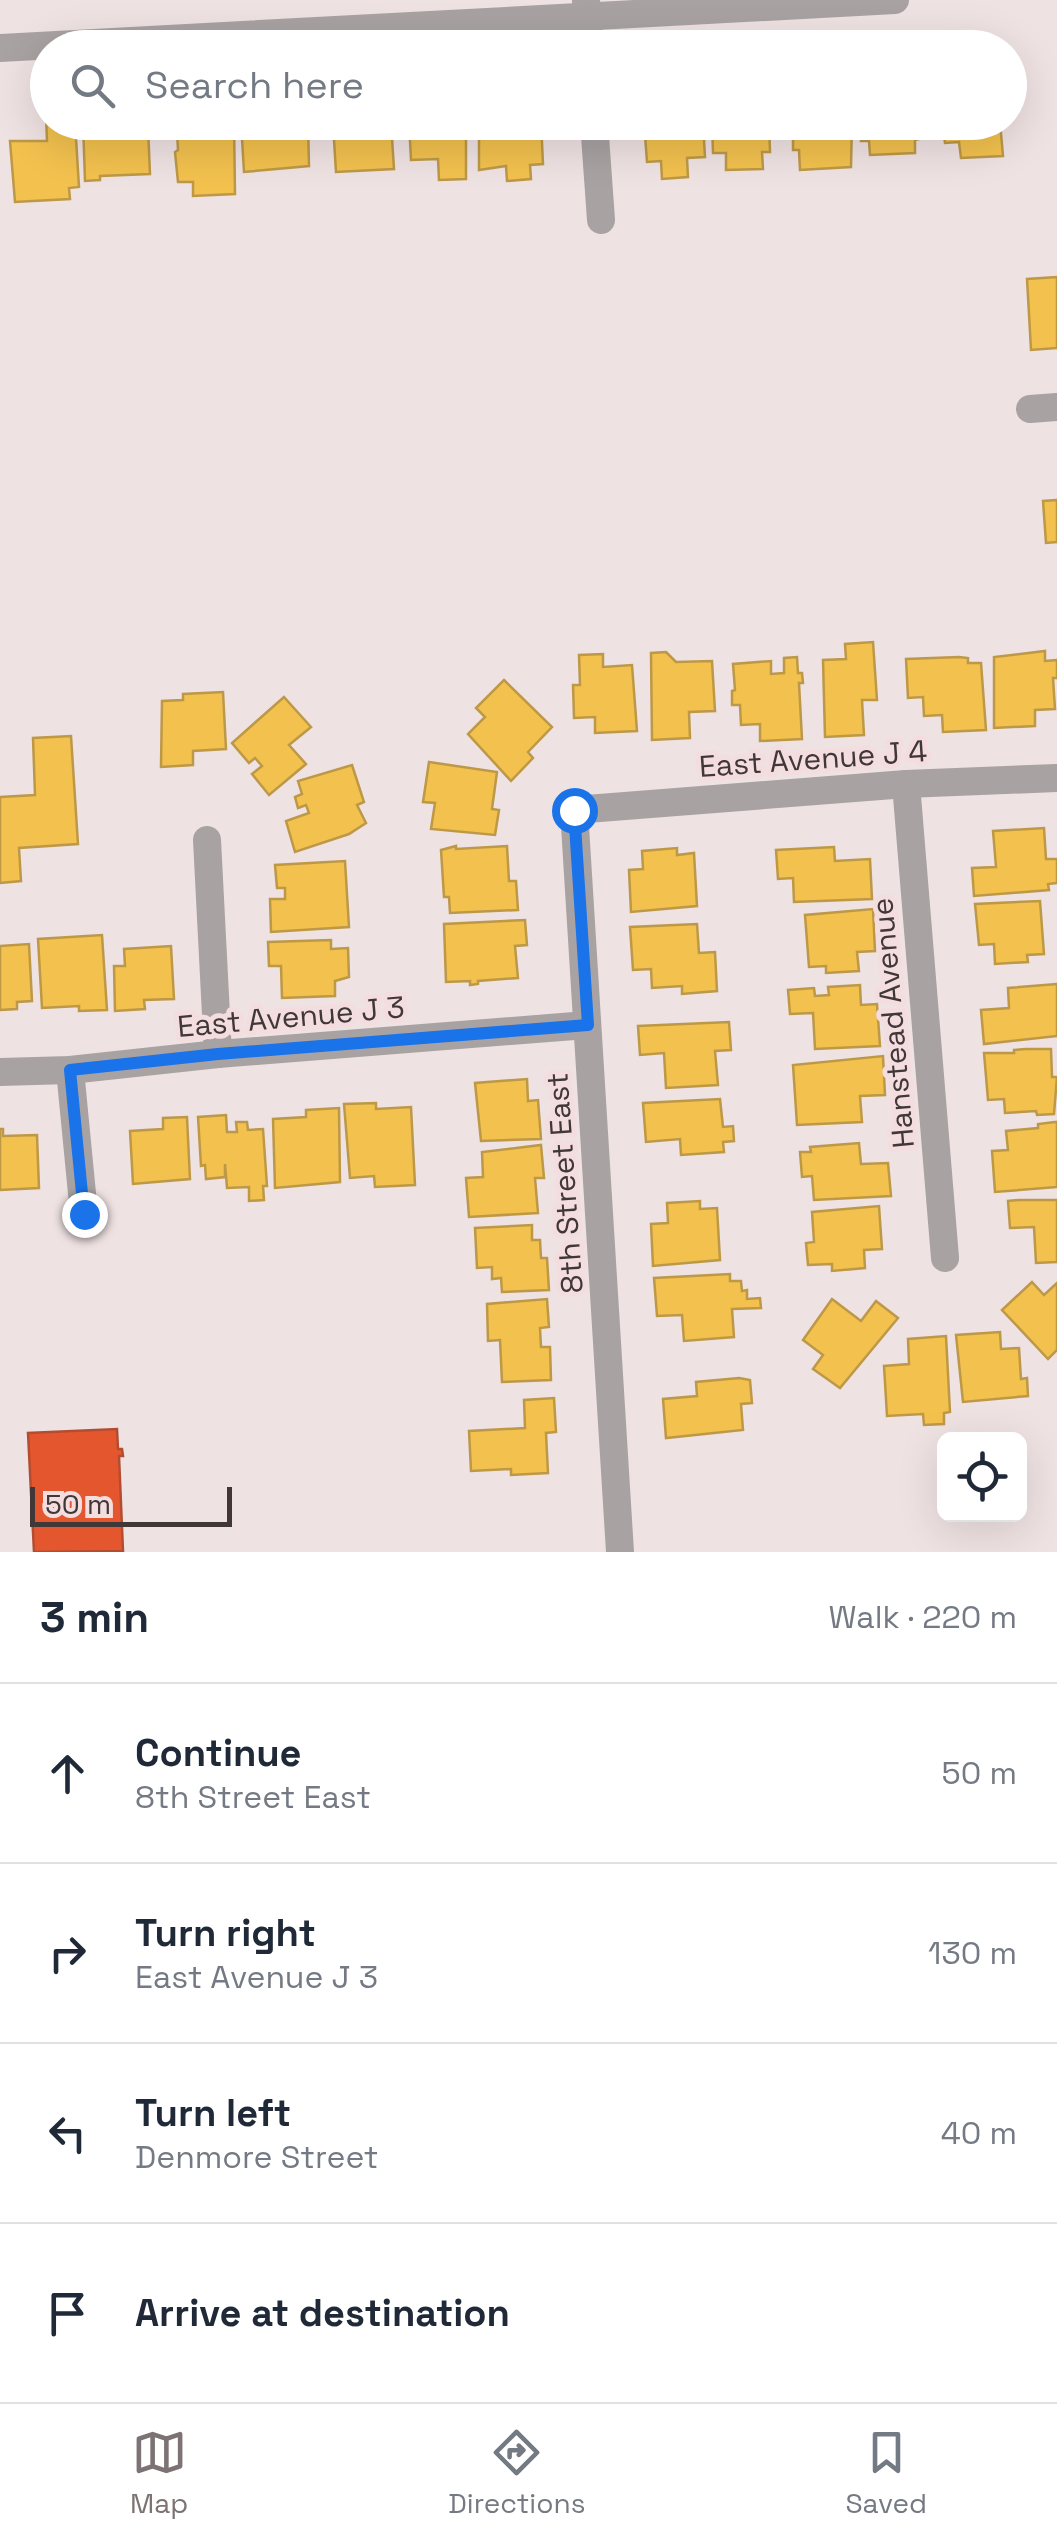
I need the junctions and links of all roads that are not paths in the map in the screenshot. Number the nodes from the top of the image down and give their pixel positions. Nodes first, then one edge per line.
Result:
1 (895, 0) edge
2 (587, 8) edge
3 (264, 30) edge
4 (30, 46) edge
5 (0, 48) edge
6 (595, 140) edge
7 (601, 220) dead end
8 (1057, 778) edge
9 (906, 784) junction
10 (574, 810) joint
11 (207, 840) dead end
12 (588, 1025) junction
13 (218, 1054) junction
14 (70, 1070) junction
15 (0, 1072) edge
16 (84, 1214) dead end
17 (945, 1258) dead end
18 (620, 1552) edge

1 - 2 street
2 - 3 street
4 - 5 street
6 - 7 street
8 - 9 street, East Avenue J 4
9 - 10 street, East Avenue J 4
9 - 17 street, Hanstead Avenue
10 - 12 street, 8th Street East
11 - 13 street
12 - 13 street, East Avenue J 3
12 - 18 street, 8th Street East
13 - 14 street, East Avenue J 3
14 - 15 street, East Avenue J 3
14 - 16 street

